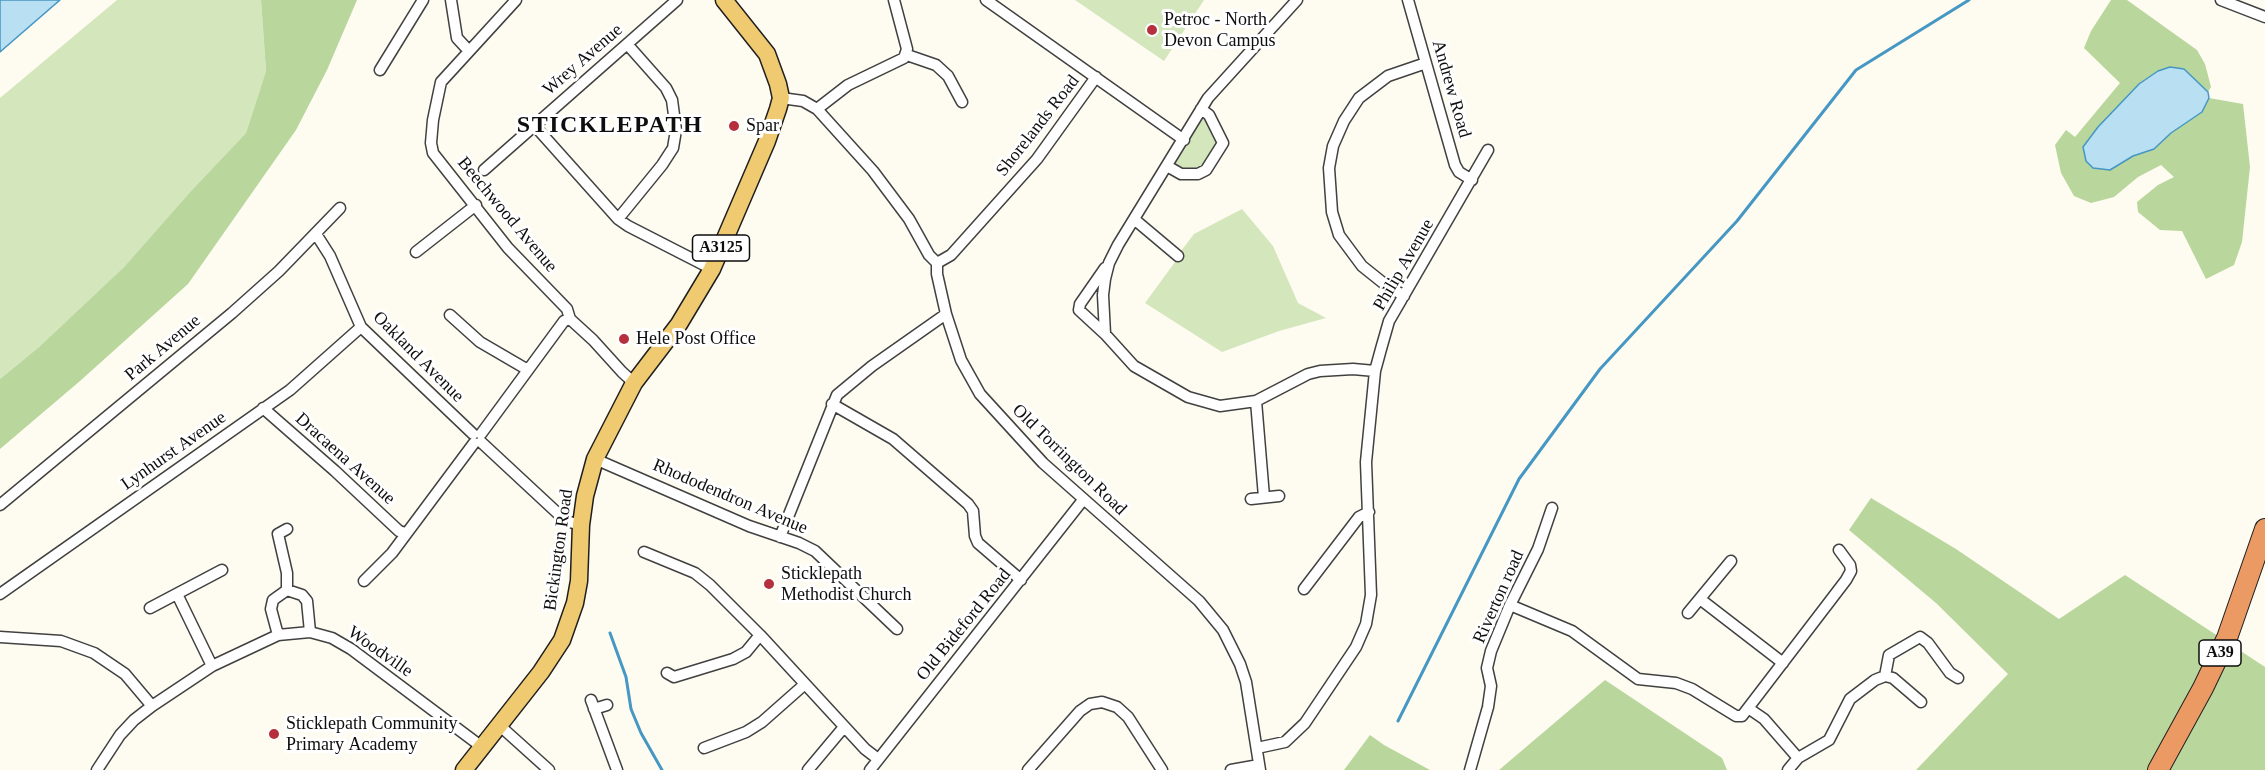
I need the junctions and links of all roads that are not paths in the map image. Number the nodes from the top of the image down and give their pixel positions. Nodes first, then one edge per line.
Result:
1 (423, 0) edge
2 (451, 0) edge
3 (516, 0) edge
4 (677, 0) edge
5 (724, 0) edge
6 (894, 0) edge
7 (986, 0) edge
8 (1297, 0) edge
9 (1408, 0) edge
10 (2221, 0) edge
11 (2265, 17) edge
12 (627, 44) junction
13 (469, 51) junction
14 (907, 54) junction
15 (1426, 63) junction
16 (380, 70) dead end
17 (1096, 77) junction
18 (781, 98) junction
19 (962, 103) dead end
20 (817, 109) junction
21 (1201, 109) junction
22 (534, 125) junction
23 (1184, 140) junction
24 (1488, 150) dead end
25 (1167, 166) junction
26 (484, 170) dead end
27 (1472, 180) junction
28 (476, 205) junction
29 (340, 208) dead end
30 (618, 219) junction
31 (1134, 219) junction
32 (316, 234) junction
33 (416, 252) dead end
34 (1178, 256) dead end
35 (937, 263) junction
36 (1109, 263) junction
37 (712, 269) junction
38 (1404, 296) junction
39 (568, 314) junction
40 (946, 314) junction
41 (450, 315) dead end
42 (361, 327) junction
43 (1105, 334) junction
44 (528, 370) junction
45 (1375, 371) junction
46 (634, 383) junction
47 (1256, 401) junction
48 (832, 404) junction
49 (263, 408) junction
50 (477, 438) junction
51 (595, 459) junction
52 (1279, 496) dead end
53 (1264, 497) junction
54 (1251, 499) dead end
55 (1083, 500) junction
56 (0, 506) edge
57 (1552, 508) dead end
58 (1369, 512) junction
59 (581, 525) junction
60 (287, 529) dead end
61 (2265, 529) edge
62 (405, 533) junction
63 (780, 537) junction
64 (1839, 550) dead end
65 (649, 558) dead end
66 (1731, 561) dead end
67 (222, 570) dead end
68 (1021, 580) junction
69 (364, 581) dead end
70 (1304, 589) dead end
71 (287, 590) junction
72 (0, 594) edge
73 (177, 594) junction
74 (1700, 599) junction
75 (1510, 605) junction
76 (150, 608) dead end
77 (1688, 613) dead end
78 (897, 629) dead end
79 (310, 632) junction
80 (278, 635) junction
81 (760, 635) junction
82 (0, 637) edge
83 (1783, 663) junction
84 (213, 666) junction
85 (1885, 676) junction
86 (1958, 678) dead end
87 (670, 679) dead end
88 (805, 684) junction
89 (1921, 702) dead end
90 (607, 705) dead end
91 (152, 706) junction
92 (1748, 708) junction
93 (500, 725) junction
94 (844, 727) junction
95 (482, 747) junction
96 (1257, 748) junction
97 (702, 749) dead end
98 (1798, 758) junction
99 (878, 759) junction
100 (1260, 767) edge
101 (97, 770) edge
102 (464, 770) edge
103 (549, 770) edge
104 (617, 770) edge
105 (808, 770) edge
106 (870, 770) edge
107 (1028, 770) edge
108 (1162, 770) edge
109 (1231, 770) edge
110 (1470, 770) edge
111 (1788, 770) edge
112 (2158, 770) edge

1 - 16 street
2 - 13 street
3 - 13 street
4 - 12 street, Wrey Avenue
5 - 18 main road
6 - 14 street
7 - 17 street, Shorelands Road
8 - 21 street
9 - 15 street, Andrew Road
10 - 11 street
12 - 22 street, Wrey Avenue
12 - 30 street
13 - 28 street, Beechwood Avenue
14 - 19 street
14 - 20 street
15 - 27 street, Andrew Road
15 - 38 street
17 - 23 street
17 - 35 street, Shorelands Road
18 - 20 street, Old Torrington Road
18 - 37 main road, Bickington Road / A3125
20 - 35 street, Old Torrington Road
21 - 23 street
21 - 25 street
22 - 26 street, Wrey Avenue
22 - 30 street
23 - 25 street
24 - 27 street, Philip Avenue
25 - 31 street
27 - 38 street, Philip Avenue
28 - 33 street
28 - 39 street, Beechwood Avenue
29 - 32 street, Park Avenue
30 - 37 street
31 - 34 street
31 - 36 street
32 - 42 street, Oakland Avenue
32 - 56 street, Park Avenue
35 - 40 street, Old Torrington Road
36 - 43 street
36 - 43 street
37 - 46 main road, Bickington Road / A3125
38 - 45 street, Philip Avenue
39 - 44 street
39 - 46 street, Beechwood Avenue
40 - 48 street
40 - 55 street, Old Torrington Road
41 - 44 street
42 - 49 street, Lynhurst Avenue
42 - 50 street, Oakland Avenue
43 - 47 street
44 - 50 street
45 - 47 street
45 - 58 street, Philip Avenue
46 - 51 main road, Bickington Road / A3125
47 - 53 street
48 - 63 street
48 - 68 street
49 - 62 street, Dracaena Avenue
49 - 72 street, Lynhurst Avenue
50 - 59 street, Oakland Avenue
50 - 62 street
51 - 59 main road, Bickington Road / A3125
51 - 63 street, Rhododendron Avenue
52 - 53 street
53 - 54 street
55 - 68 street, Old Bideford Road
55 - 96 street, Old Torrington Road
57 - 75 street, Riverton road
58 - 70 street
58 - 96 street, Philip Avenue
59 - 93 main road, Bickington Road / A3125
60 - 71 street
61 - 112 highway, A39
62 - 69 street
63 - 78 street, Rhododendron Avenue
64 - 83 street
65 - 81 street
66 - 74 street
67 - 73 street
68 - 99 street, Old Bideford Road
71 - 79 street
71 - 80 street
73 - 76 street
73 - 84 street
74 - 77 street
74 - 83 street
75 - 92 street
75 - 110 street, Riverton road
79 - 80 street, Woodville
79 - 95 street, Woodville
80 - 84 street, Woodville
81 - 87 street
81 - 88 street
82 - 91 street
83 - 92 street
84 - 91 street, Woodville
85 - 86 street
85 - 89 street
85 - 98 street
88 - 94 street
88 - 97 street
90 - 104 street
91 - 101 street, Woodville
92 - 98 street
93 - 95 main road, Bickington Road / A3125
93 - 103 street
94 - 99 street
94 - 105 street
95 - 102 main road, Bickington Road / A3125
96 - 100 street, Old Torrington Road
98 - 111 street
99 - 106 street, Old Bideford Road
100 - 109 street
107 - 108 street

